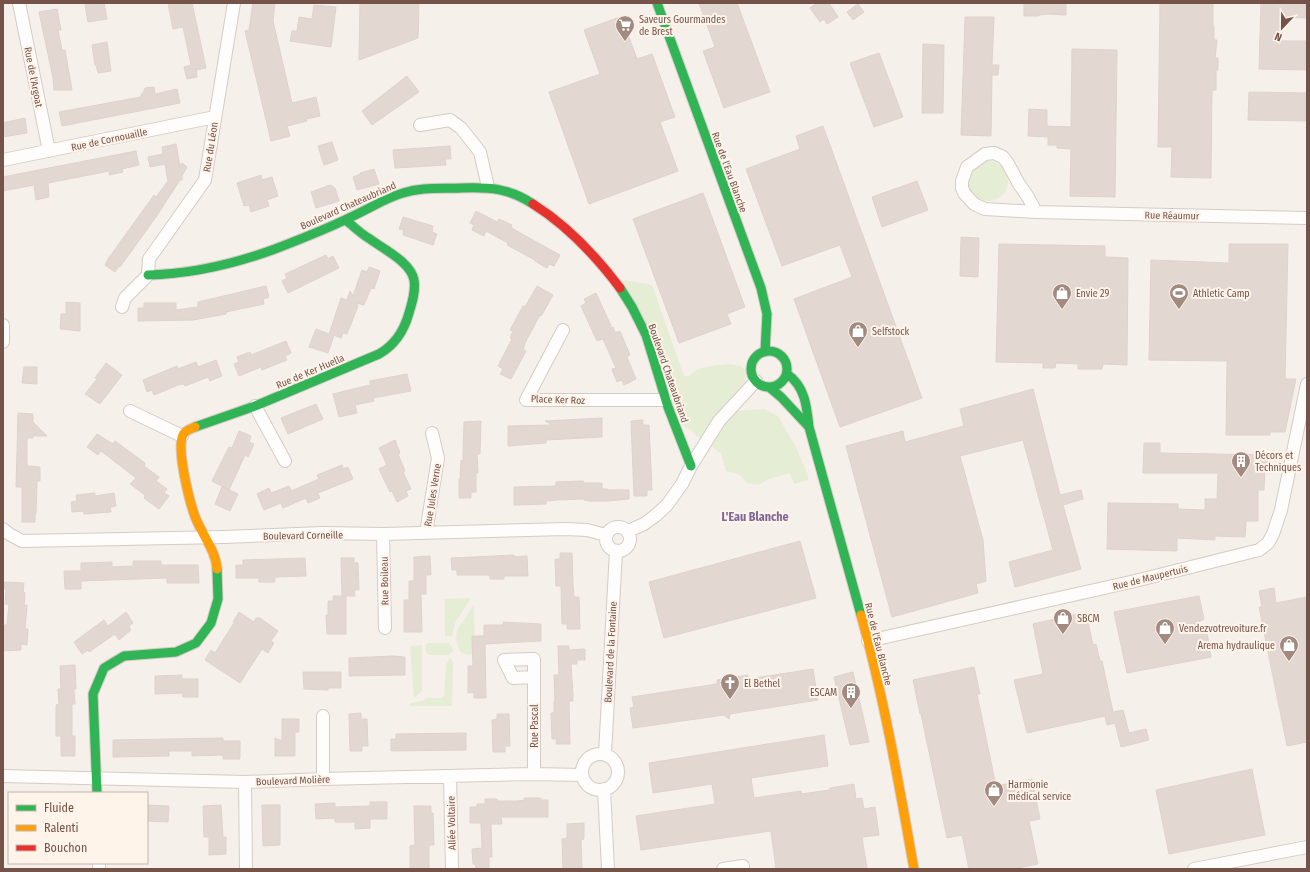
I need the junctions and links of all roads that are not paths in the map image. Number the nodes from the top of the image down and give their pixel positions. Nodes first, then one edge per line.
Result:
1 (19, 3) edge
2 (234, 3) edge
3 (657, 3) edge
4 (215, 117) junction
5 (420, 125) dead end
6 (49, 151) junction
7 (3, 160) edge
8 (488, 187) junction
9 (1036, 212) junction
10 (1307, 218) edge
11 (346, 220) junction
12 (148, 276) junction
13 (122, 307) dead end
14 (3, 325) edge
15 (563, 330) dead end
16 (3, 342) edge
17 (765, 352) junction
18 (787, 374) junction
19 (756, 381) junction
20 (1307, 384) edge
21 (769, 387) junction
22 (665, 400) junction
23 (255, 406) junction
24 (130, 411) dead end
25 (809, 427) junction
26 (432, 433) dead end
27 (182, 436) junction
28 (286, 461) dead end
29 (691, 466) junction
30 (3, 529) edge
31 (628, 531) junction
32 (426, 533) junction
33 (384, 534) junction
34 (606, 535) junction
35 (206, 537) junction
36 (616, 551) junction
37 (385, 628) dead end
38 (868, 641) junction
39 (534, 677) dead end
40 (323, 716) dead end
41 (605, 754) junction
42 (534, 774) junction
43 (582, 775) junction
44 (3, 776) edge
45 (450, 776) junction
46 (97, 779) junction
47 (323, 779) junction
48 (245, 782) junction
49 (604, 789) junction
50 (97, 792) edge
51 (1307, 847) edge
52 (246, 869) edge
53 (452, 869) edge
54 (608, 869) edge
55 (723, 869) edge
56 (743, 869) edge
57 (914, 869) edge
58 (1194, 869) edge

1 - 6 street, Rue de l'Argoat
2 - 4 street, Rue du Léon
3 - 17 street, Rue de l'Eau Blanche
4 - 6 street, Rue de Cornouaille
4 - 12 street, Rue du Léon
5 - 8 street
6 - 7 street, Rue de Cornouaille
8 - 11 street, Boulevard Chateaubriand
8 - 22 street, Boulevard Chateaubriand
9 - 9 street, Rue Réaumur
9 - 10 street, Rue Réaumur
11 - 12 street, Boulevard Chateaubriand
11 - 23 street, Rue de Ker Huella
12 - 13 street
14 - 16 street
15 - 22 street, Place Ker Roz
17 - 18 street
17 - 19 street
18 - 21 street
18 - 25 street, Rue de l'Eau Blanche
19 - 21 street
19 - 29 street
20 - 38 street, Rue de Maupertuis
21 - 25 street, Rue de l'Eau Blanche
22 - 29 street, Boulevard Chateaubriand
23 - 27 street, Rue de Ker Huella
23 - 28 street
24 - 27 street
25 - 38 street, Rue de l'Eau Blanche
26 - 32 street, Rue Jules Verne
27 - 35 street
29 - 31 street
30 - 35 street, Boulevard Corneille
31 - 34 street
31 - 36 street
32 - 33 street, Boulevard Corneille
32 - 34 street, Boulevard Corneille
33 - 35 street, Boulevard Corneille
33 - 37 street, Rue Boileau
34 - 36 street
35 - 46 street
36 - 41 street, Boulevard de la Fontaine
38 - 57 street, Rue de l'Eau Blanche
39 - 42 street, Rue Pascal
40 - 47 street
41 - 43 street
41 - 49 street
42 - 43 street, Boulevard Molière
42 - 45 street, Boulevard Molière
43 - 49 street
44 - 46 street, Boulevard Molière
45 - 47 street, Boulevard Molière
45 - 53 street, Allée Voltaire
46 - 48 street, Boulevard Molière
46 - 50 street
47 - 48 street, Boulevard Molière
48 - 52 street
49 - 54 street
51 - 58 street
55 - 56 street

